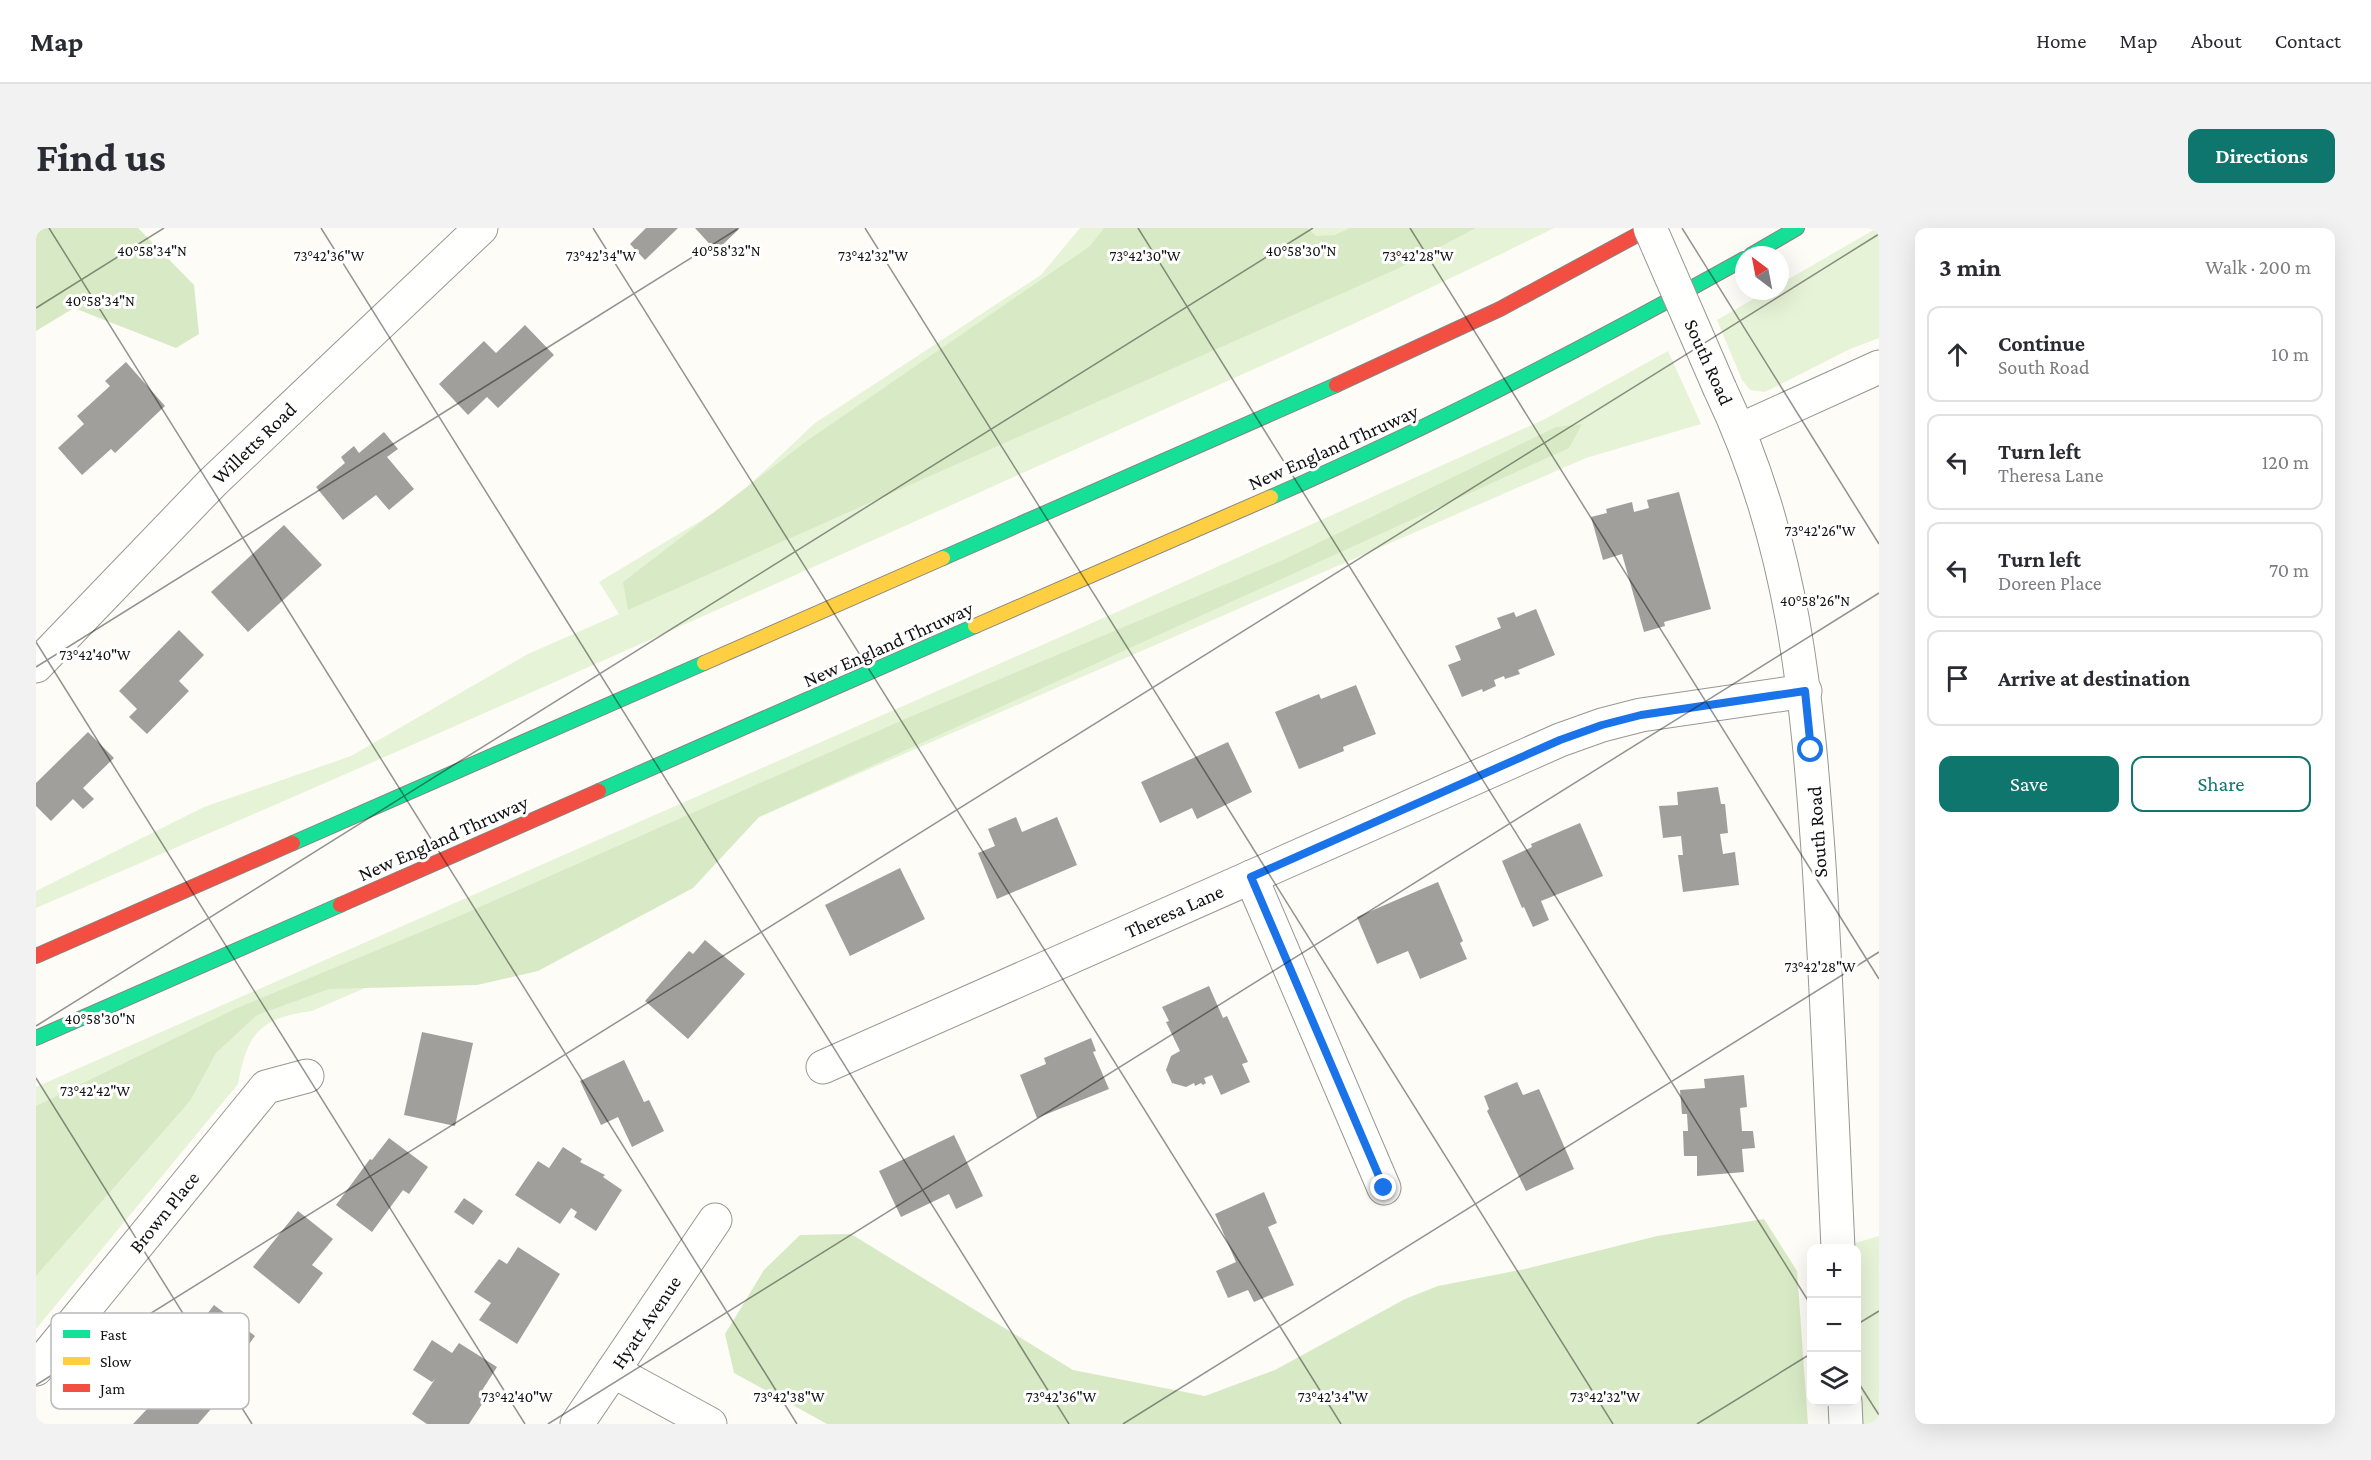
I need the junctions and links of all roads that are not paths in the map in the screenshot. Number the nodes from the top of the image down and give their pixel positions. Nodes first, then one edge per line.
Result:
1 (481, 228) edge
2 (1650, 228) edge
3 (1797, 228) edge
4 (1766, 246) edge
5 (1735, 264) edge
6 (1879, 367) edge
7 (1740, 430) junction
8 (36, 666) edge
9 (1805, 691) junction
10 (1251, 877) junction
11 (36, 956) edge
12 (36, 1038) edge
13 (823, 1067) dead end
14 (307, 1076) dead end
15 (1384, 1188) dead end
16 (715, 1220) dead end
17 (1838, 1244) edge
18 (82, 1313) edge
19 (51, 1351) edge
20 (36, 1369) edge
21 (613, 1371) junction
22 (1845, 1406) edge
23 (577, 1424) edge
24 (710, 1424) edge
25 (1846, 1424) edge

1 - 8 street, Willetts Road
2 - 7 street, South Road, bridge
2 - 11 highway
3 - 4 highway
5 - 12 highway, New England Thruway
6 - 7 street
7 - 9 street, South Road
9 - 10 street, Theresa Lane
9 - 17 street, South Road
10 - 13 street, Theresa Lane
10 - 15 street
14 - 18 street, Brown Place
16 - 21 street, Hyatt Avenue
19 - 20 street, Brown Place
21 - 23 street, Hyatt Avenue
21 - 24 street
22 - 25 street

